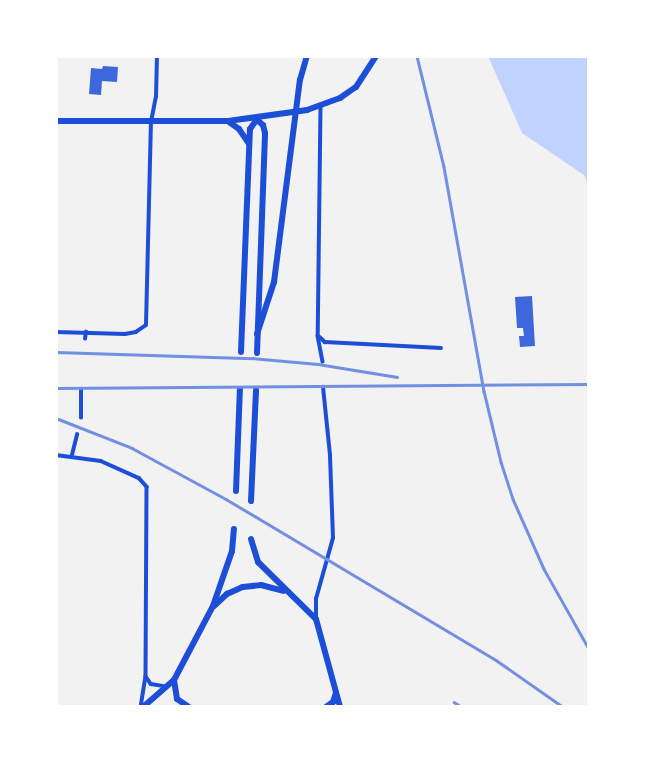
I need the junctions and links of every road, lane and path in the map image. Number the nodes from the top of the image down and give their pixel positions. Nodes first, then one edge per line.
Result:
1 (157, 56) edge
2 (307, 56) edge
3 (376, 56) edge
4 (321, 106) junction
5 (276, 115) junction
6 (257, 119) junction
7 (56, 121) edge
8 (228, 121) junction
9 (151, 122) junction
10 (265, 133) junction
11 (250, 146) junction
12 (56, 332) edge
13 (86, 332) junction
14 (257, 334) junction
15 (318, 335) junction
16 (85, 339) dead end
17 (441, 348) dead end
18 (241, 352) dead end
19 (257, 352) dead end
20 (323, 362) dead end
21 (323, 387) dead end
22 (240, 389) dead end
23 (256, 390) dead end
24 (81, 391) dead end
25 (80, 418) dead end
26 (77, 435) dead end
27 (56, 455) edge
28 (72, 455) junction
29 (236, 491) dead end
30 (251, 500) dead end
31 (234, 529) dead end
32 (251, 539) dead end
33 (294, 596) junction
34 (214, 606) junction
35 (316, 619) junction
36 (146, 676) junction
37 (174, 680) junction
38 (166, 687) junction
39 (336, 691) junction
40 (142, 707) edge
41 (189, 707) edge
42 (326, 707) edge
43 (340, 707) edge

1 - 9 street
2 - 14 main road
3 - 4 main road
4 - 5 main road
4 - 15 street
5 - 6 main road
5 - 10 main road
6 - 8 main road
6 - 10 main road
6 - 11 main road
7 - 9 main road
8 - 9 main road
8 - 11 main road
9 - 13 street
10 - 14 main road
11 - 18 main road
12 - 13 street
13 - 16 street
14 - 19 main road
15 - 17 street
15 - 20 street
21 - 35 street
22 - 29 main road
23 - 30 main road
24 - 25 street
26 - 28 street
27 - 28 street
28 - 36 street
31 - 34 main road
32 - 33 main road
33 - 34 main road
33 - 35 main road
34 - 37 main road
35 - 39 main road
36 - 38 street
36 - 40 street
37 - 38 main road
37 - 41 main road
38 - 40 main road
39 - 42 main road
39 - 43 main road

